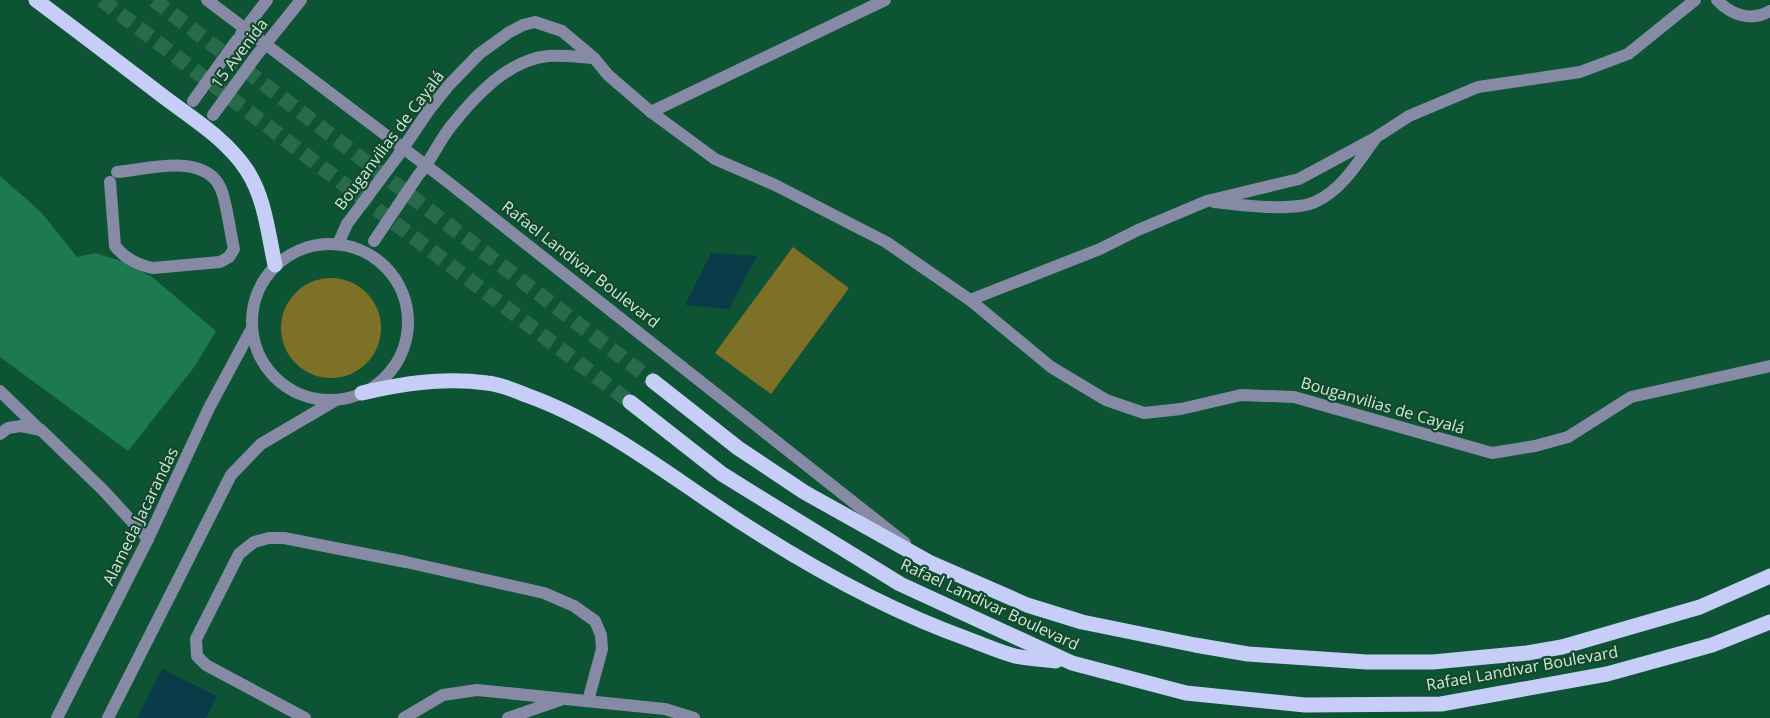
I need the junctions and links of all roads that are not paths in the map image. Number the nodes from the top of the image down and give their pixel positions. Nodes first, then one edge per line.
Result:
1 (36, 0) edge
2 (207, 0) edge
3 (267, 0) edge
4 (301, 0) edge
5 (885, 0) edge
6 (1695, 0) edge
7 (1717, 0) edge
8 (1770, 10) edge
9 (245, 29) junction
10 (266, 44) junction
11 (594, 58) junction
12 (189, 107) junction
13 (651, 112) junction
14 (209, 121) junction
15 (1375, 138) junction
16 (400, 153) junction
17 (423, 170) junction
18 (114, 177) joint
19 (1208, 201) junction
20 (338, 244) junction
21 (369, 255) junction
22 (275, 265) junction
23 (970, 300) junction
24 (252, 328) junction
25 (1770, 366) edge
26 (653, 381) tunnel mouth
27 (0, 391) edge
28 (362, 393) junction
29 (336, 400) junction
30 (630, 402) tunnel mouth
31 (41, 430) junction
32 (0, 434) edge
33 (148, 538) junction
34 (929, 562) junction
35 (1770, 576) edge
36 (1770, 622) edge
37 (1072, 663) junction
38 (564, 698) junction
39 (588, 701) junction
40 (57, 718) edge
41 (108, 718) edge
42 (305, 718) edge
43 (404, 718) edge
44 (508, 718) edge
45 (694, 718) edge

1 - 12 main road
2 - 9 street, Rafael Landivar Boulevard
3 - 9 street, 15 Avenida
4 - 10 street, 15 Avenida
5 - 13 street
6 - 15 street
7 - 8 street
9 - 10 street, Rafael Landivar Boulevard
9 - 12 street, 15 Avenida, bridge
10 - 14 street, 15 Avenida, bridge
10 - 16 street, Rafael Landivar Boulevard
11 - 13 street, Bouganvilias de Cayalá
11 - 16 street, Bouganvilias de Cayalá
11 - 17 street
12 - 14 main road
13 - 23 street, Bouganvilias de Cayalá
14 - 22 main road
15 - 19 street
15 - 19 street
16 - 17 street, Rafael Landivar Boulevard
16 - 20 street, Bouganvilias de Cayalá, bridge
17 - 21 street, bridge
17 - 34 street, Rafael Landivar Boulevard
18 - 18 street
19 - 23 street
20 - 21 street
20 - 22 street
21 - 28 street
22 - 24 street
23 - 25 street, Bouganvilias de Cayalá
24 - 29 street
24 - 33 street, Alameda Jacarandas
26 - 34 main road, Rafael Landivar Boulevard
27 - 31 street
28 - 29 street
28 - 37 main road
29 - 41 street
30 - 37 main road, Rafael Landivar Boulevard
31 - 32 street
31 - 33 street
33 - 40 street, Alameda Jacarandas
34 - 35 main road, Rafael Landivar Boulevard
36 - 37 main road, Rafael Landivar Boulevard
38 - 39 street
38 - 43 street
38 - 44 street
39 - 42 street
39 - 45 street

